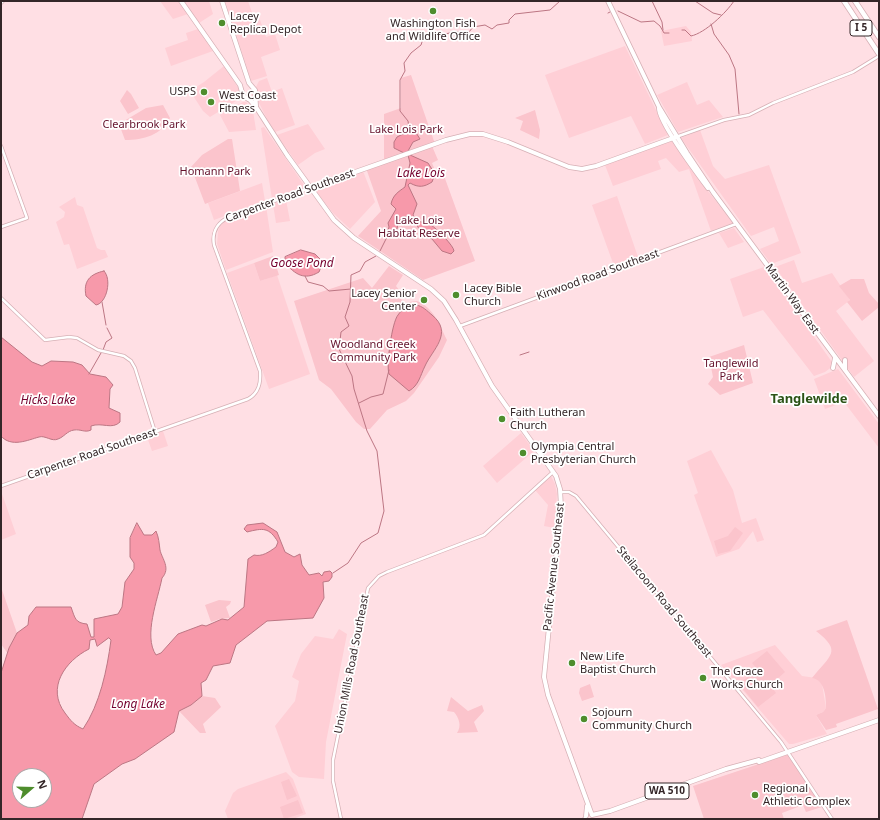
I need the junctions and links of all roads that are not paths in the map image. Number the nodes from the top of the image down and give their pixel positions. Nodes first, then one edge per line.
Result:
1 (181, 1) edge
2 (222, 1) edge
3 (608, 1) edge
4 (844, 1) edge
5 (855, 1) edge
6 (879, 37) edge
7 (879, 55) edge
8 (251, 86) junction
9 (242, 90) junction
10 (254, 95) junction
11 (249, 99) junction
12 (256, 107) junction
13 (675, 137) junction
14 (1, 146) edge
15 (310, 188) junction
16 (737, 224) junction
17 (1, 227) edge
18 (1, 298) edge
19 (460, 326) junction
20 (835, 358) junction
21 (845, 360) dead end
22 (833, 368) dead end
23 (846, 372) junction
24 (870, 406) junction
25 (879, 416) edge
26 (879, 420) edge
27 (155, 432) junction
28 (553, 472) junction
29 (1, 486) edge
30 (560, 492) junction
31 (879, 720) edge
32 (788, 751) junction
33 (585, 798) junction
34 (594, 817) edge
35 (585, 818) edge
36 (341, 819) edge
37 (832, 819) edge

1 - 9 main road
2 - 8 main road
3 - 13 main road, Martin Way East
4 - 7 highway, I 5
5 - 6 highway, I 5
7 - 13 street
8 - 9 main road
8 - 10 main road
9 - 11 main road
10 - 11 main road
10 - 12 main road, Pacific Avenue Southeast
11 - 12 main road, Pacific Avenue Southeast
12 - 15 main road, Pacific Avenue Southeast
13 - 15 main road, Carpenter Road Southeast
13 - 16 main road, Martin Way East
14 - 17 street
15 - 19 main road, Pacific Avenue Southeast
15 - 27 street, Carpenter Road Southeast
16 - 19 street, Kinwood Road Southeast
16 - 20 main road, Martin Way East
18 - 27 street
19 - 28 main road, Pacific Avenue Southeast
20 - 22 main road
20 - 23 main road, Martin Way East
21 - 23 main road
23 - 24 main road, Martin Way East
24 - 25 main road, Martin Way East
24 - 26 main road, Martin Way East
27 - 29 street, Carpenter Road Southeast
28 - 30 main road, Pacific Avenue Southeast
28 - 36 street, Union Mills Road Southeast
30 - 32 street, Steilacoom Road Southeast
30 - 33 main road, Pacific Avenue Southeast
31 - 32 main road, WA 510
32 - 34 main road, WA 510
32 - 37 street, Steilacoom Road Southeast
33 - 34 main road, Pacific Avenue Southeast
33 - 35 main road, Pacific Avenue Southeast
34 - 35 main road, WA 510

